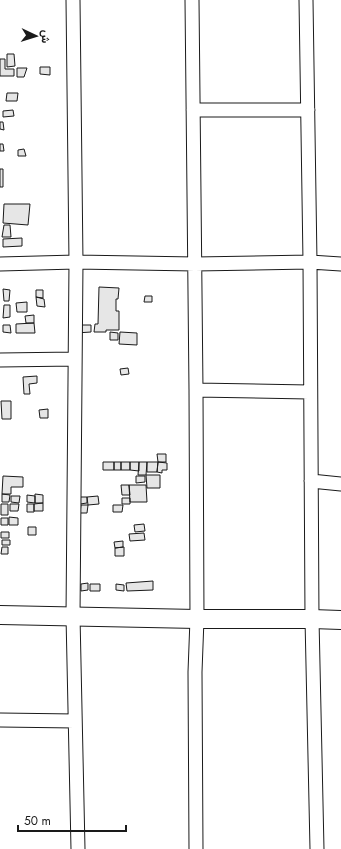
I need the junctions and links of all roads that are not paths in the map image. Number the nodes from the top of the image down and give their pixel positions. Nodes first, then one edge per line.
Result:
1 (73, 0) edge
2 (192, 0) edge
3 (306, 0) edge
4 (193, 110) junction
5 (308, 110) junction
6 (76, 262) junction
7 (310, 262) junction
8 (0, 264) edge
9 (195, 264) junction
10 (341, 264) edge
11 (75, 359) junction
12 (0, 360) edge
13 (196, 390) junction
14 (309, 392) junction
15 (311, 481) junction
16 (341, 484) edge
17 (0, 615) edge
18 (72, 616) junction
19 (197, 619) junction
20 (312, 619) junction
21 (341, 620) edge
22 (0, 720) edge
23 (75, 721) junction
24 (78, 849) edge
25 (196, 849) edge
26 (317, 849) edge

1 - 6 street
2 - 4 street
3 - 5 street
4 - 5 street
4 - 9 street
5 - 7 street
6 - 8 street
6 - 9 street
6 - 11 street
7 - 9 street
7 - 10 street
7 - 14 street
9 - 13 street
11 - 12 street
11 - 18 street
13 - 14 street
13 - 19 street
14 - 15 street
15 - 16 street
15 - 20 street
17 - 18 main road
18 - 19 main road
18 - 23 street
19 - 20 main road
19 - 25 street
20 - 21 main road
20 - 26 street
22 - 23 street
23 - 24 street

